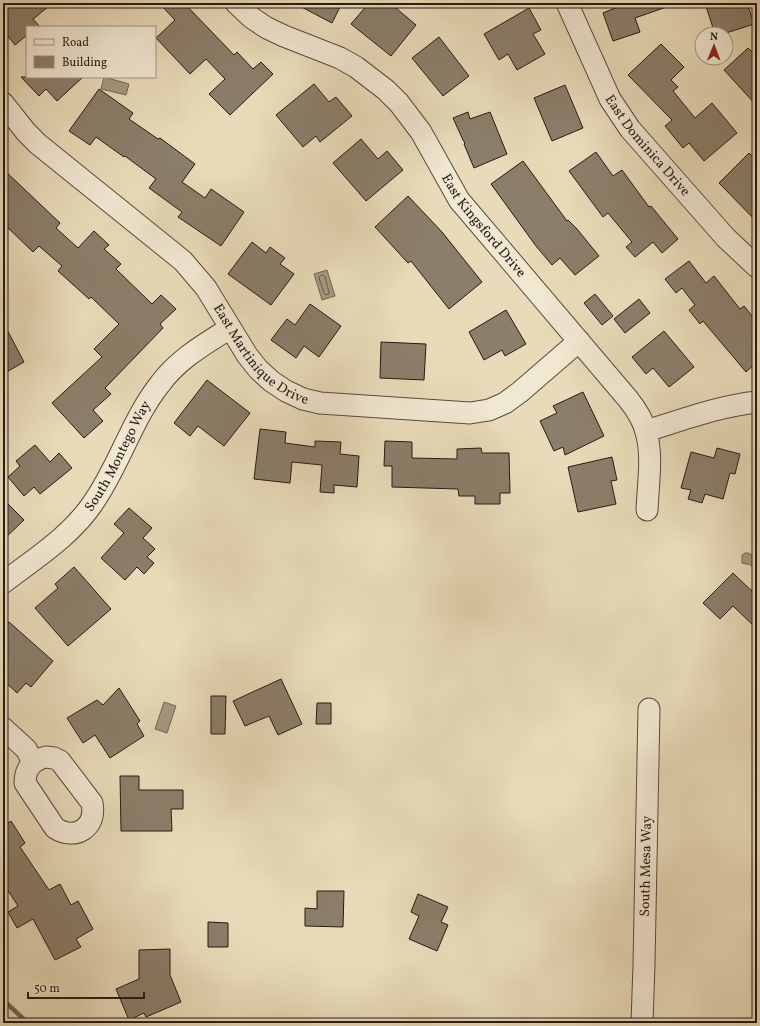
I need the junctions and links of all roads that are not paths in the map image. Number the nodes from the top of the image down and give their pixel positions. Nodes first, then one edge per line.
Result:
1 (236, 3) edge
2 (567, 3) edge
3 (3, 103) edge
4 (757, 267) edge
5 (230, 328) junction
6 (580, 341) junction
7 (757, 402) edge
8 (646, 431) junction
9 (647, 510) dead end
10 (3, 583) edge
11 (649, 709) dead end
12 (3, 728) edge
13 (33, 762) dead end
14 (642, 1023) edge

1 - 6 street, East Kingsford Drive
2 - 4 street, East Dominica Drive
3 - 5 street, East Martinique Drive
5 - 6 street, East Martinique Drive
5 - 10 street, South Montego Way
6 - 8 street, East Kingsford Drive
7 - 8 street
8 - 9 street, East Kingsford Drive
11 - 14 street, South Mesa Way
12 - 13 street

